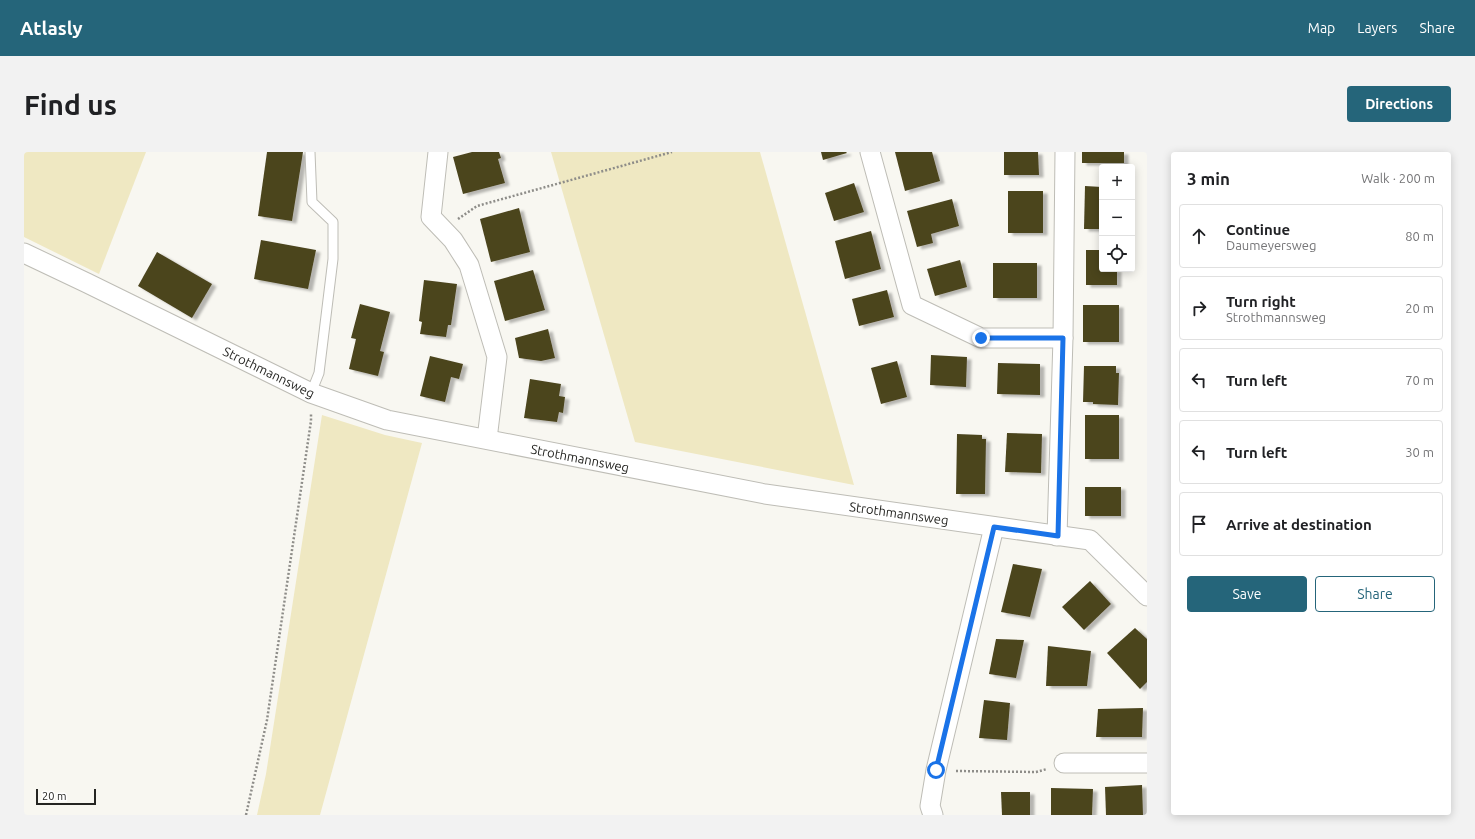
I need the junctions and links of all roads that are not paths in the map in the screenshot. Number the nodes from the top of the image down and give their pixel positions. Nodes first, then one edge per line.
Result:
1 (310, 152) edge
2 (438, 152) edge
3 (870, 152) edge
4 (1065, 152) edge
5 (24, 253) edge
6 (1063, 338) junction
7 (311, 393) junction
8 (487, 439) junction
9 (994, 527) junction
10 (1058, 536) junction
11 (1147, 596) edge
12 (1064, 763) road end
13 (1147, 763) edge
14 (933, 815) edge

1 - 7 lane
2 - 8 street
3 - 6 street
4 - 6 street
5 - 7 street, Strothmannsweg
6 - 10 street
7 - 8 street, Strothmannsweg
8 - 9 street, Strothmannsweg
9 - 10 street, Strothmannsweg
9 - 14 street
10 - 11 street, Strothmannsweg
12 - 13 street

